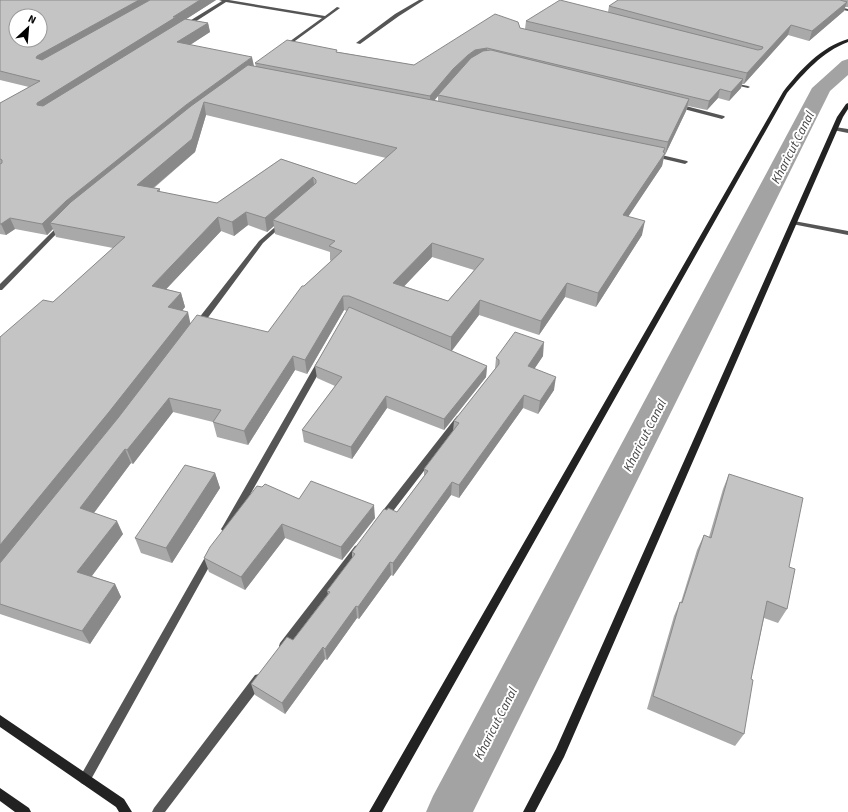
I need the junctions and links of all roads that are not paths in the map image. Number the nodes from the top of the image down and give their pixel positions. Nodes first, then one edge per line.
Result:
1 (223, 0) edge
2 (422, 0) edge
3 (828, 6) edge
4 (338, 8) dead end
5 (848, 10) edge
6 (326, 17) junction
7 (178, 30) edge
8 (848, 40) edge
9 (358, 43) dead end
10 (278, 52) edge
11 (724, 81) edge
12 (748, 87) dead end
13 (668, 104) edge
14 (848, 105) edge
15 (722, 117) dead end
16 (835, 129) junction
17 (848, 131) edge
18 (647, 154) edge
19 (685, 162) dead end
20 (290, 215) edge
21 (67, 220) edge
22 (794, 223) junction
23 (848, 232) edge
24 (0, 288) edge
25 (195, 330) edge
26 (324, 356) edge
27 (464, 412) edge
28 (378, 524) edge
29 (222, 536) edge
30 (363, 543) edge
31 (214, 550) edge
32 (277, 655) edge
33 (263, 674) edge
34 (0, 720) edge
35 (85, 779) junction
36 (0, 794) edge
37 (25, 812) edge
38 (126, 812) edge
39 (158, 812) edge
40 (375, 812) edge
41 (529, 812) edge

1 - 6 street
1 - 7 street
2 - 9 street
3 - 5 street
4 - 6 street
6 - 10 street
8 - 40 street
11 - 12 street
13 - 15 street
14 - 16 street
16 - 17 street
16 - 22 street
18 - 19 street
20 - 25 street
21 - 24 street
22 - 23 street
22 - 41 street
26 - 29 street
27 - 28 street
30 - 32 street
31 - 35 street
33 - 39 street
34 - 35 street
35 - 38 street
36 - 37 street

